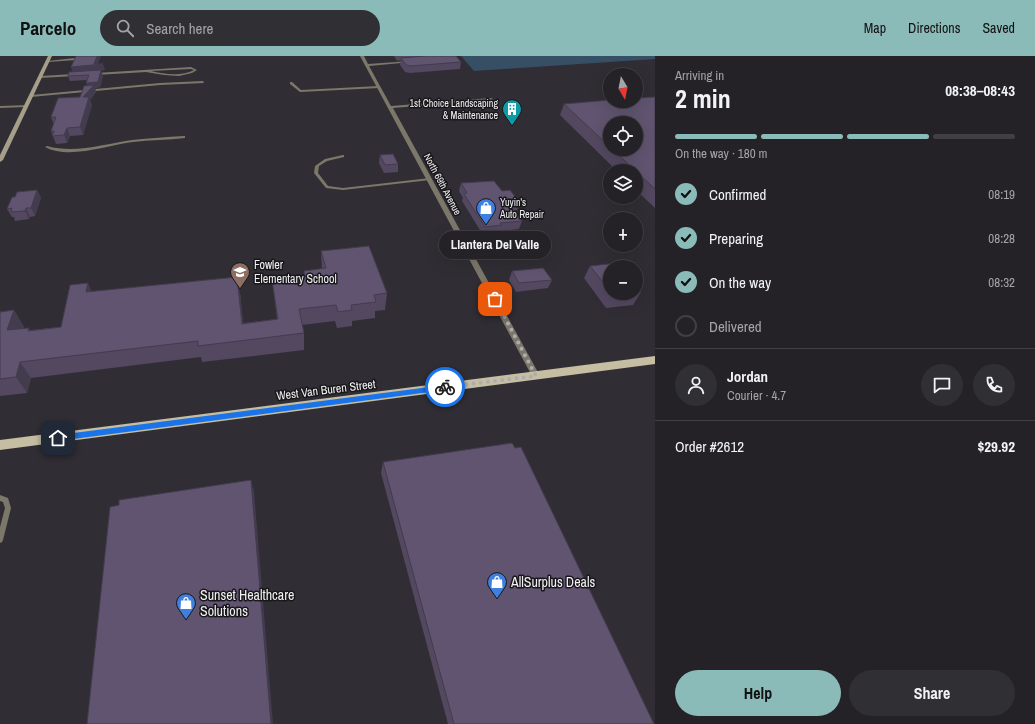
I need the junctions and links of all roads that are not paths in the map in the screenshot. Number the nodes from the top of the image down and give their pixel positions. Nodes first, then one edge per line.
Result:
1 (50, 56) edge
2 (81, 56) edge
3 (362, 56) edge
4 (48, 61) junction
5 (419, 61) edge
6 (367, 65) junction
7 (146, 71) junction
8 (90, 74) edge
9 (75, 75) edge
10 (40, 77) junction
11 (203, 82) dead end
12 (291, 83) dead end
13 (379, 87) junction
14 (31, 96) junction
15 (491, 99) dead end
16 (26, 106) junction
17 (390, 106) junction
18 (0, 107) edge
19 (184, 137) dead end
20 (47, 148) dead end
21 (343, 156) dead end
22 (0, 160) edge
23 (430, 179) junction
24 (655, 360) edge
25 (536, 376) junction
26 (0, 446) edge
27 (0, 498) edge
28 (0, 540) edge

1 - 4 main road
2 - 4 lane
3 - 6 street, North 69th Avenue
4 - 10 main road
5 - 6 street
6 - 13 street, North 69th Avenue
7 - 7 lane
7 - 8 lane
9 - 10 lane
10 - 14 main road
11 - 14 lane
12 - 13 lane
13 - 17 street, North 69th Avenue
14 - 16 main road
15 - 17 street
16 - 18 street
16 - 22 main road
17 - 23 street, North 69th Avenue
19 - 20 lane
21 - 23 lane
23 - 25 street, North 69th Avenue
24 - 25 main road, West Van Buren Street
25 - 26 main road, West Van Buren Street
27 - 28 lane

